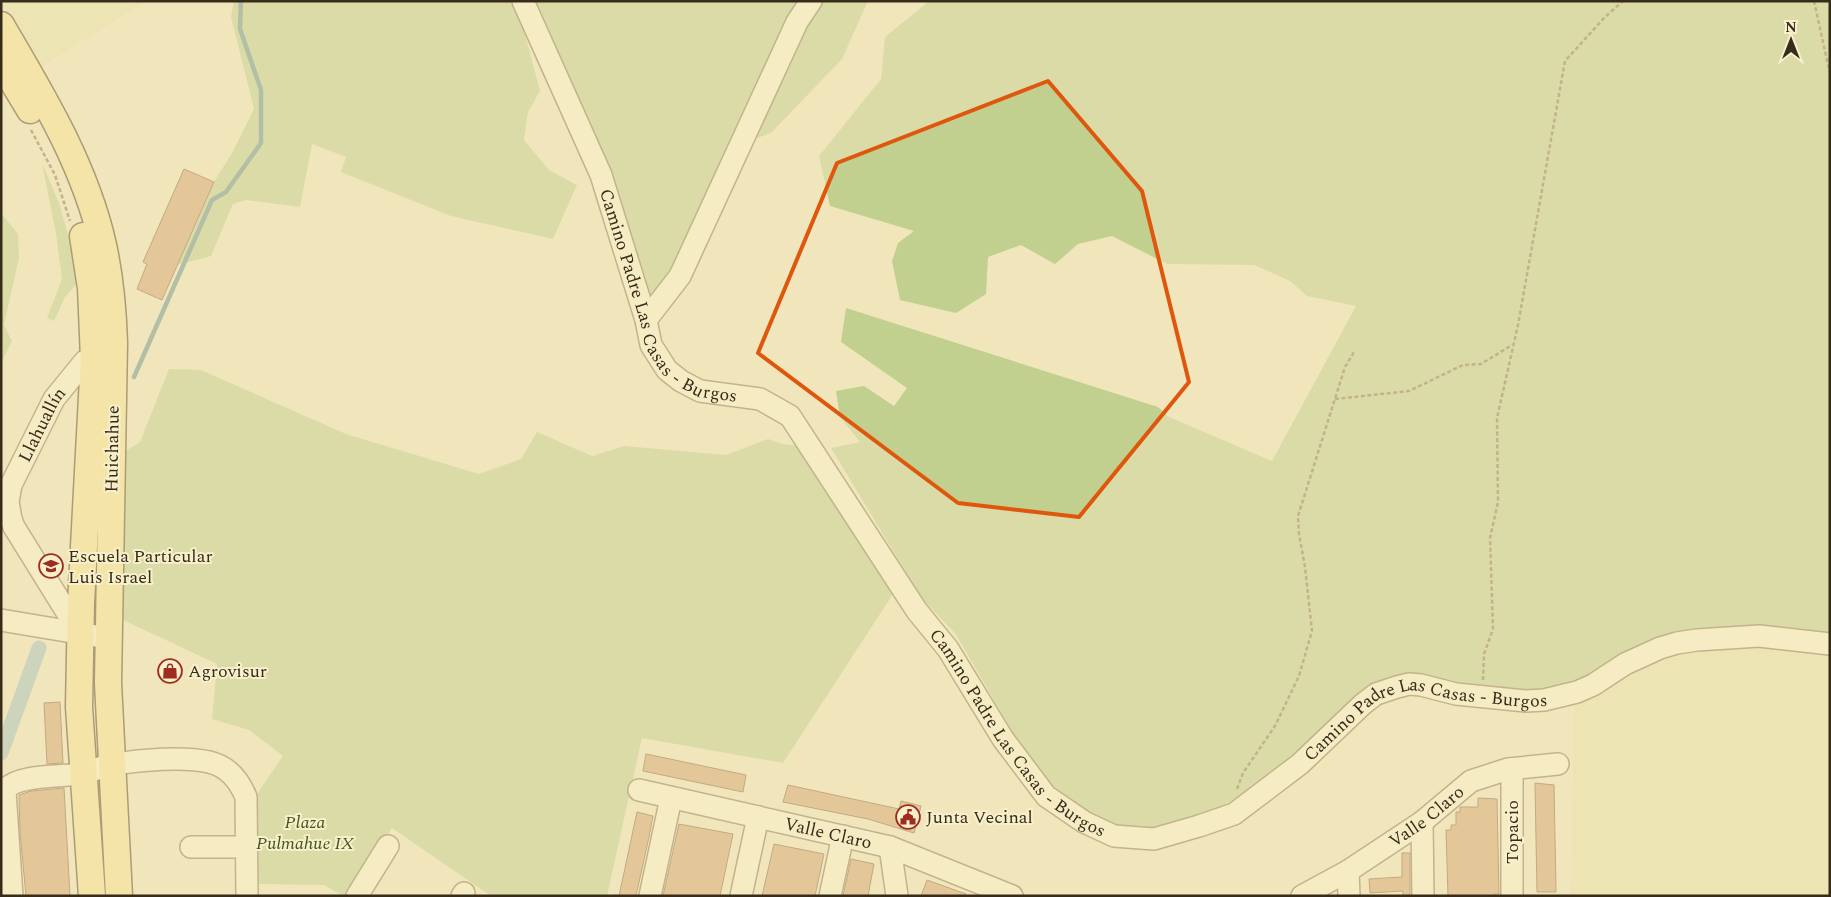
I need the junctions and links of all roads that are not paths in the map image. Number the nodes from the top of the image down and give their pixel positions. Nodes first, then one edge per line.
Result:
1 (523, 1) edge
2 (811, 1) edge
3 (1, 25) edge
4 (1, 62) edge
5 (646, 320) junction
6 (94, 359) junction
7 (1, 620) edge
8 (80, 635) junction
9 (108, 638) junction
10 (1830, 644) edge
11 (112, 764) junction
12 (1558, 764) dead end
13 (1512, 769) junction
14 (83, 774) junction
15 (639, 790) dead end
16 (672, 798) junction
17 (758, 817) junction
18 (1422, 822) junction
19 (843, 836) junction
20 (388, 846) dead end
21 (191, 847) dead end
22 (247, 847) junction
23 (890, 847) junction
24 (1348, 872) junction
25 (980, 889) edge
26 (12, 896) edge
27 (92, 896) edge
28 (119, 896) edge
29 (247, 896) edge
30 (357, 896) edge
31 (650, 896) edge
32 (741, 896) edge
33 (830, 896) edge
34 (897, 896) edge
35 (1012, 896) edge
36 (1302, 896) edge
37 (1349, 896) edge
38 (1423, 896) edge
39 (1512, 896) edge

1 - 5 street, Camino Padre Las Casas - Burgos
2 - 5 street
3 - 9 main road, Huichahue
4 - 6 main road, Huichahue
5 - 10 street, Camino Padre Las Casas - Burgos
6 - 8 main road, Huichahue
6 - 8 street, Llahuallín
7 - 8 street
8 - 9 street
8 - 14 main road, Huichahue
9 - 11 main road, Huichahue
11 - 14 street
11 - 22 street
11 - 28 main road, Huichahue
12 - 13 street, Valle Claro
13 - 18 street, Valle Claro
13 - 39 street, Topacio
14 - 26 street
14 - 27 main road, Huichahue
15 - 16 street, Valle Claro
16 - 17 street, Valle Claro
16 - 31 street
17 - 19 street, Valle Claro
17 - 32 street
18 - 24 street, Valle Claro
18 - 38 street
19 - 23 street, Valle Claro
19 - 33 street
20 - 30 street
21 - 22 street
22 - 29 street
23 - 25 street, Valle Claro
23 - 34 street
24 - 36 street, Valle Claro
24 - 37 street
25 - 35 street, Valle Claro

